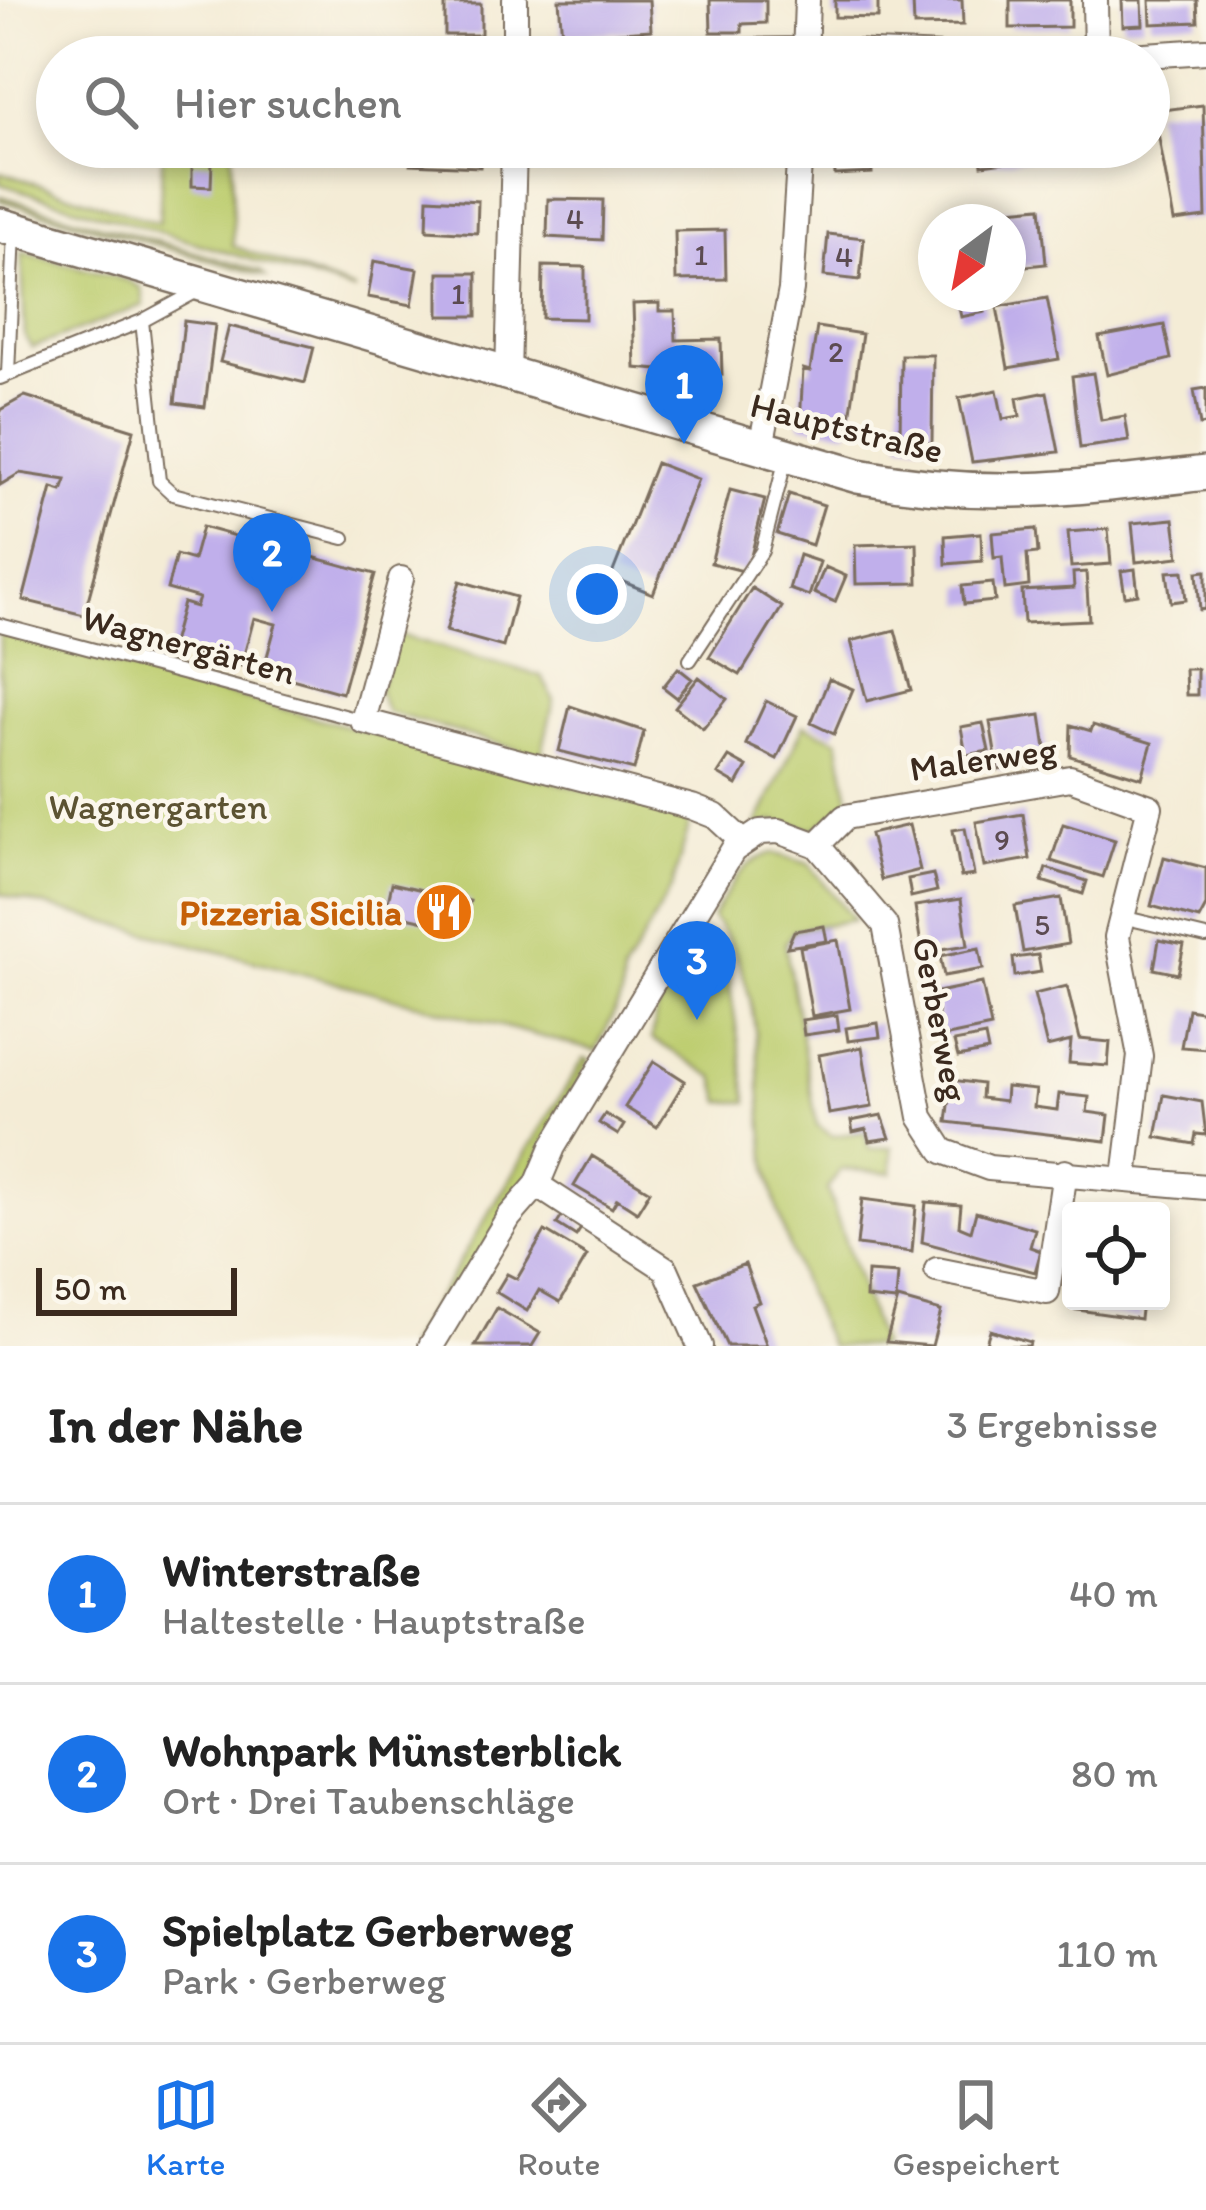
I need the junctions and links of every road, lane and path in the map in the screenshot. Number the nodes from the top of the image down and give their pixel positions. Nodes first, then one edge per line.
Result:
1 (515, 0) edge
2 (808, 0) edge
3 (1095, 0) edge
4 (514, 36) edge
5 (806, 36) edge
6 (1096, 36) edge
7 (1206, 51) edge
8 (1170, 53) edge
9 (513, 168) edge
10 (799, 168) edge
11 (7, 228) edge
12 (202, 288) junction
13 (142, 321) junction
14 (4, 376) edge
15 (508, 376) junction
16 (774, 451) junction
17 (1206, 473) edge
18 (344, 538) dead end
19 (401, 579) dead end
20 (0, 625) edge
21 (690, 660) dead end
22 (363, 721) junction
23 (742, 841) junction
24 (817, 845) junction
25 (1122, 917) junction
26 (1206, 937) edge
27 (1065, 1172) junction
28 (1125, 1177) junction
29 (537, 1185) junction
30 (1206, 1187) edge
31 (937, 1270) dead end
32 (431, 1346) edge
33 (700, 1346) edge

1 - 4 street
2 - 5 street
3 - 6 street
7 - 8 street
9 - 15 street
10 - 16 street
11 - 12 street, Hauptstraße
11 - 14 lane
12 - 13 lane
12 - 15 street, Hauptstraße
13 - 14 lane
13 - 18 lane
15 - 16 street, Hauptstraße
16 - 17 street, Hauptstraße
16 - 21 lane
19 - 22 street
20 - 22 lane, Wagnergärten
22 - 23 street
23 - 24 street
23 - 29 street
24 - 25 street, Malerweg
24 - 27 street, Gerberweg
25 - 26 lane
25 - 28 street, Malerweg
27 - 28 street, Gerberweg
27 - 31 street
28 - 30 street, Gerberweg
29 - 32 street
29 - 33 street

